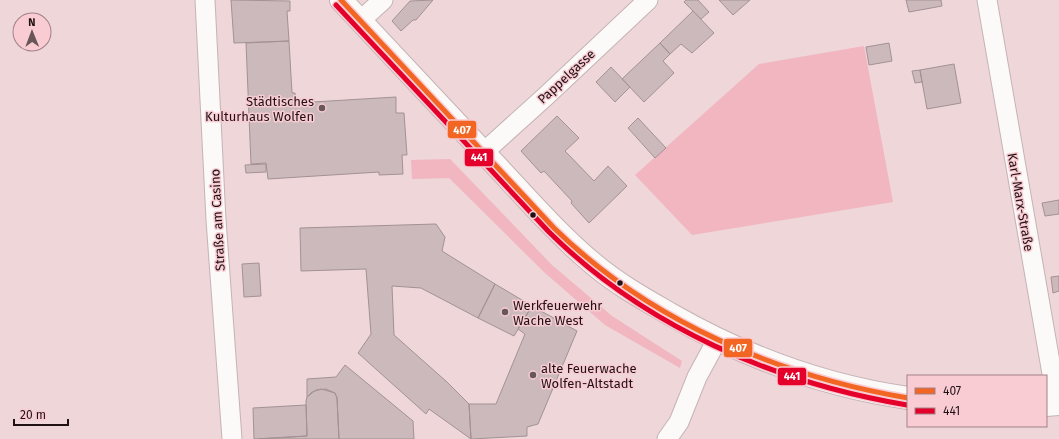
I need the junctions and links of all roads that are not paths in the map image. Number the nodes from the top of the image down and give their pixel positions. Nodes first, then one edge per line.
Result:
1 (205, 0) edge
2 (341, 0) edge
3 (383, 0) edge
4 (648, 0) edge
5 (987, 0) edge
6 (361, 20) junction
7 (484, 152) junction
8 (717, 340) junction
9 (907, 398) edge
10 (1054, 405) edge
11 (680, 430) edge
12 (232, 439) edge
13 (668, 439) edge

1 - 12 street, Straße am Casino
2 - 6 street
3 - 6 street
4 - 7 street, Pappelgasse
5 - 10 street, Karl-Marx-Straße
6 - 7 street
7 - 8 street
8 - 9 street
8 - 11 street
11 - 13 street

